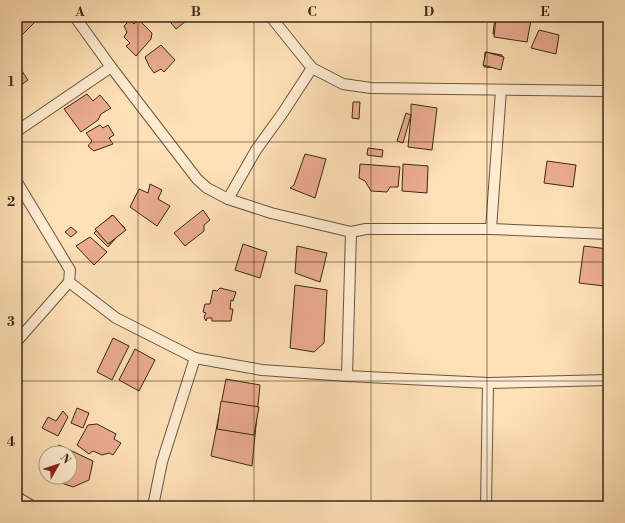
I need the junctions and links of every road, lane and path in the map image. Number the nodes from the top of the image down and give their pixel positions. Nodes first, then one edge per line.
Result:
1 (75, 17) edge
2 (271, 17) edge
3 (111, 68) junction
4 (312, 68) junction
5 (501, 90) junction
6 (608, 91) edge
7 (17, 131) edge
8 (17, 182) edge
9 (228, 199) junction
10 (492, 228) junction
11 (352, 232) junction
12 (608, 234) edge
13 (69, 282) junction
14 (17, 341) edge
15 (195, 358) junction
16 (347, 376) junction
17 (608, 380) edge
18 (488, 383) junction
19 (17, 497) edge
20 (32, 506) edge
21 (153, 506) edge
22 (486, 506) edge

1 - 3 street
2 - 4 street
3 - 7 street
3 - 9 street
4 - 5 street
4 - 9 street
5 - 6 street
5 - 10 street
8 - 13 street
9 - 11 street
10 - 11 street
10 - 12 street
11 - 16 street
13 - 14 street
13 - 15 street
15 - 16 street
15 - 21 street
16 - 18 street
17 - 18 street
18 - 22 street
19 - 20 street

